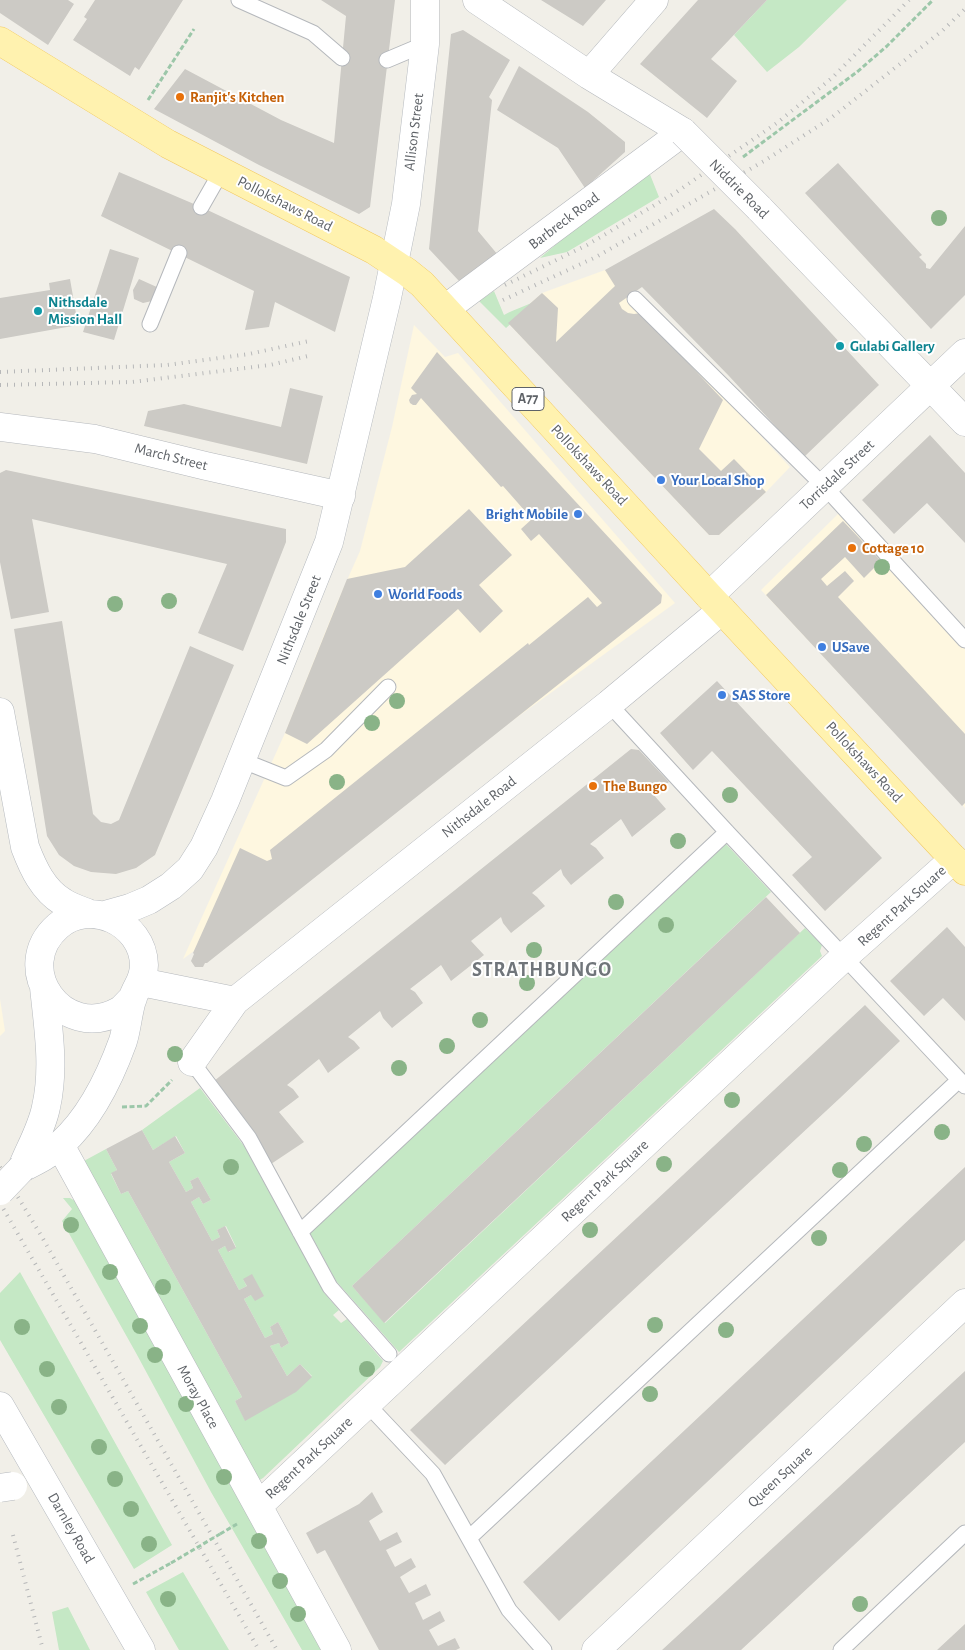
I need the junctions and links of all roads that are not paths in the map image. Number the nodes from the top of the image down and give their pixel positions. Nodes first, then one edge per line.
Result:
1 (239, 0) edge
2 (425, 0) edge
3 (477, 0) edge
4 (654, 0) edge
5 (0, 41) edge
6 (425, 44) junction
7 (342, 58) dead end
8 (388, 60) dead end
9 (589, 75) junction
10 (683, 132) junction
11 (221, 172) junction
12 (201, 207) dead end
13 (179, 253) dead end
14 (394, 262) junction
15 (635, 299) dead end
16 (445, 309) junction
17 (150, 324) dead end
18 (965, 353) edge
19 (932, 386) junction
20 (965, 422) edge
21 (0, 427) edge
22 (826, 487) junction
23 (341, 496) junction
24 (715, 603) junction
25 (965, 640) edge
26 (388, 687) dead end
27 (609, 704) junction
28 (0, 712) edge
29 (3, 741) edge
30 (241, 760) junction
31 (727, 832) junction
32 (961, 860) edge
33 (97, 914) junction
34 (844, 957) junction
35 (44, 987) junction
36 (137, 990) junction
37 (235, 1001) junction
38 (192, 1062) joint
39 (962, 1083) edge
40 (60, 1145) junction
41 (22, 1168) junction
42 (0, 1191) edge
43 (300, 1232) junction
44 (965, 1303) edge
45 (389, 1354) dead end
46 (367, 1404) junction
47 (0, 1406) edge
48 (44, 1481) junction
49 (7, 1487) edge
50 (258, 1506) junction
51 (965, 1533) edge
52 (469, 1538) junction
53 (141, 1650) edge
54 (337, 1650) edge
55 (544, 1650) edge
56 (596, 1650) edge
57 (841, 1650) edge

1 - 7 lane
2 - 6 street, Allison Street
3 - 9 street, Niddrie Road
4 - 9 street
5 - 11 main road, Pollokshaws Road / A77
6 - 8 lane
6 - 14 street, Allison Street
9 - 10 street, Niddrie Road
10 - 16 street, Barbreck Road
10 - 19 street, Niddrie Road, bridge
11 - 12 lane
11 - 14 main road, Pollokshaws Road / A77
13 - 17 lane
14 - 16 main road, Pollokshaws Road / A77
14 - 23 street, Nithsdale Street
15 - 22 lane
16 - 24 main road, Pollokshaws Road / A77
18 - 19 street, Torrisdale Street
19 - 20 street, Niddrie Road
19 - 22 street, Torrisdale Street
21 - 23 street, March Street
22 - 24 street, Torrisdale Street
22 - 25 lane
23 - 30 street, Nithsdale Street
24 - 27 street, Nithsdale Road
24 - 32 main road, Pollokshaws Road / A77
26 - 30 lane
27 - 31 lane
27 - 37 street, Nithsdale Road
28 - 29 street
29 - 33 street
30 - 33 street, Nithsdale Street
31 - 34 lane
31 - 43 lane
32 - 34 street, Regent Park Square
33 - 35 street
33 - 36 street
34 - 39 lane
34 - 46 street, Regent Park Square
35 - 36 street
35 - 41 street
36 - 37 street
36 - 40 street
37 - 38 street, Nithsdale Road
38 - 43 lane
39 - 52 lane
40 - 41 street
40 - 50 street, Moray Place
41 - 42 street, bridge
43 - 45 lane
44 - 56 street, Queen Square
46 - 50 street, Regent Park Square
46 - 52 lane
47 - 48 street, Darnley Road
48 - 49 street
48 - 53 street, Darnley Road
50 - 54 street, Moray Place
51 - 57 lane
52 - 55 lane

